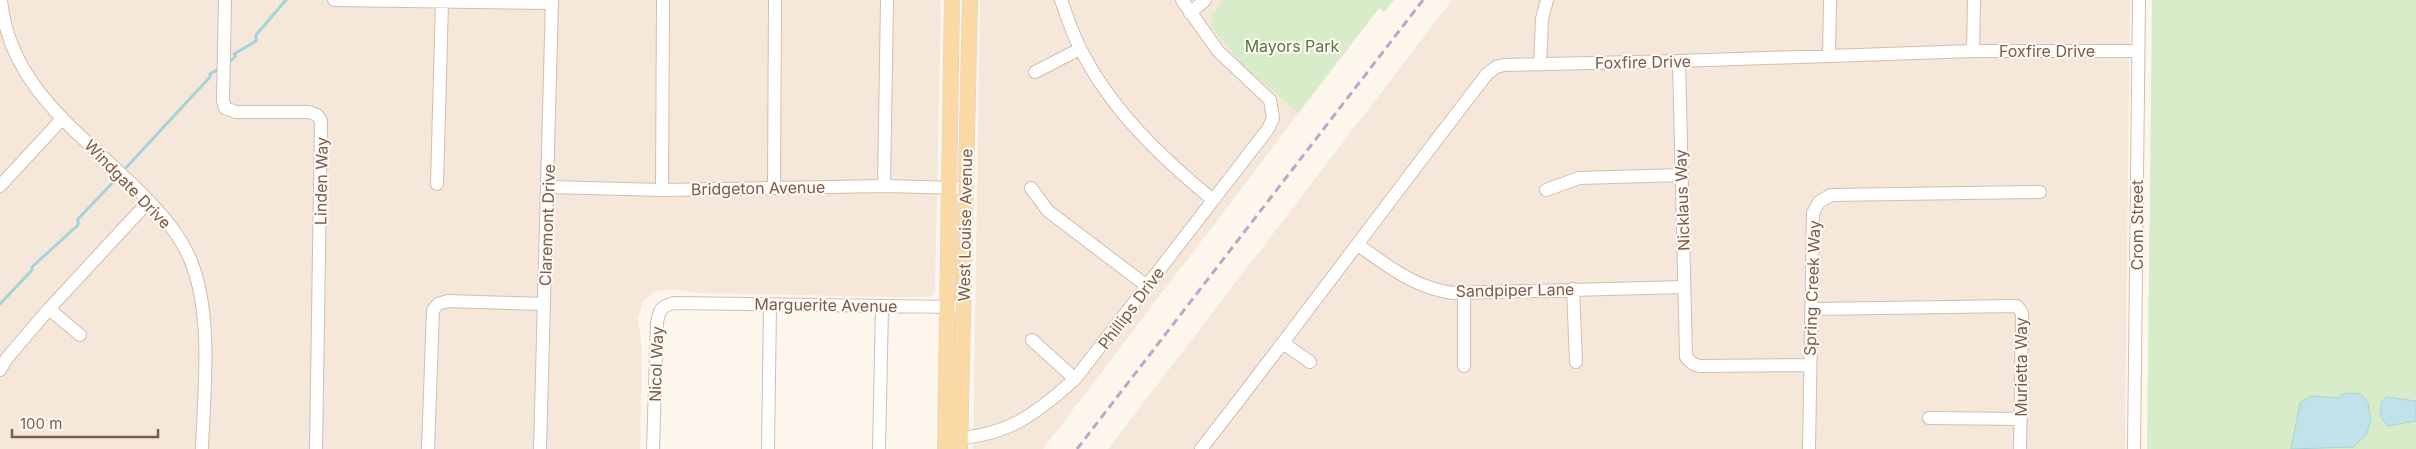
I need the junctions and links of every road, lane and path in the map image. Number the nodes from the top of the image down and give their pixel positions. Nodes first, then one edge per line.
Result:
1 (1, 0) edge
2 (225, 0) edge
3 (334, 0) edge
4 (664, 0) edge
5 (775, 0) edge
6 (887, 0) edge
7 (952, 0) edge
8 (970, 0) edge
9 (1061, 0) edge
10 (1182, 0) edge
11 (1206, 0) edge
12 (1547, 0) edge
13 (1830, 0) edge
14 (1974, 0) edge
15 (2139, 0) edge
16 (442, 2) junction
17 (552, 2) edge
18 (1190, 13) junction
19 (2, 23) edge
20 (1080, 49) junction
21 (1973, 50) junction
22 (2138, 51) junction
23 (1829, 56) junction
24 (1678, 61) junction
25 (1540, 64) junction
26 (1035, 72) dead end
27 (62, 119) junction
28 (1681, 175) junction
29 (437, 184) dead end
30 (0, 186) edge
31 (884, 186) junction
32 (549, 187) junction
33 (774, 188) junction
34 (949, 188) junction
35 (966, 188) junction
36 (1030, 188) dead end
37 (662, 190) junction
38 (1546, 190) dead end
39 (2040, 192) dead end
40 (1213, 200) junction
41 (149, 201) junction
42 (1358, 245) junction
43 (1147, 286) junction
44 (1684, 287) junction
45 (1573, 289) junction
46 (1464, 293) junction
47 (688, 303) joint
48 (544, 304) junction
49 (770, 304) junction
50 (882, 307) junction
51 (947, 307) junction
52 (964, 308) junction
53 (49, 309) junction
54 (1812, 309) junction
55 (80, 335) dead end
56 (1032, 340) dead end
57 (1284, 343) junction
58 (1310, 362) dead end
59 (1576, 362) dead end
60 (1809, 365) junction
61 (1464, 366) dead end
62 (0, 370) edge
63 (1075, 379) junction
64 (1929, 418) dead end
65 (2021, 419) junction
66 (953, 443) edge
67 (202, 449) edge
68 (316, 449) edge
69 (428, 449) edge
70 (540, 449) edge
71 (654, 449) edge
72 (768, 449) edge
73 (879, 449) edge
74 (1201, 449) edge
75 (1809, 449) edge
76 (2020, 449) edge
77 (2134, 449) edge

1 - 19 street, Windgate Drive
2 - 68 street, Linden Way
3 - 16 street
4 - 37 street
5 - 33 street
6 - 31 street
7 - 34 main road, West Louise Avenue
8 - 35 main road, West Louise Avenue
9 - 20 street
10 - 18 street
11 - 18 street
12 - 25 street
13 - 23 street
14 - 21 street
15 - 22 street, Crom Street
16 - 17 street
16 - 29 street
17 - 32 street, Claremont Drive
18 - 40 street, Phillips Drive
19 - 27 street, Windgate Drive
20 - 26 street
20 - 40 street
21 - 22 street, Foxfire Drive
21 - 23 street, Foxfire Drive
22 - 77 street, Crom Street
23 - 24 street, Foxfire Drive
24 - 25 street, Foxfire Drive
24 - 28 street, Nicklaus Way
25 - 42 street, Foxfire Drive
27 - 30 street
27 - 41 street, Windgate Drive
28 - 38 street
28 - 44 street, Nicklaus Way
31 - 33 street, Bridgeton Avenue
31 - 34 street, Bridgeton Avenue
32 - 37 street, Bridgeton Avenue
32 - 48 street, Claremont Drive
33 - 37 street, Bridgeton Avenue
34 - 35 street, Bridgeton Avenue
34 - 51 main road, West Louise Avenue
35 - 52 main road, West Louise Avenue
36 - 43 street
39 - 54 street, Spring Creek Way
40 - 43 street, Phillips Drive
41 - 53 street
41 - 67 street, Windgate Drive
42 - 46 street, Sandpiper Lane
42 - 57 street, Foxfire Drive
43 - 63 street, Phillips Drive
44 - 45 street, Sandpiper Lane
44 - 60 street, Nicklaus Way
45 - 46 street, Sandpiper Lane
45 - 59 street
46 - 61 street
47 - 49 street, Marguerite Avenue
47 - 71 street, Nicol Way
48 - 69 street
48 - 70 street, Claremont Drive
49 - 50 street, Marguerite Avenue
49 - 72 street
50 - 51 street, Marguerite Avenue
50 - 73 street
51 - 52 street, Marguerite Avenue
51 - 66 main road, West Louise Avenue
52 - 66 main road, West Louise Avenue
53 - 55 street
53 - 62 street
54 - 60 street, Spring Creek Way
54 - 65 street, Murietta Way
56 - 63 street
57 - 58 street
57 - 74 street, Foxfire Drive
60 - 75 street, Spring Creek Way
63 - 66 street, Phillips Drive
64 - 65 street
65 - 76 street, Murietta Way

